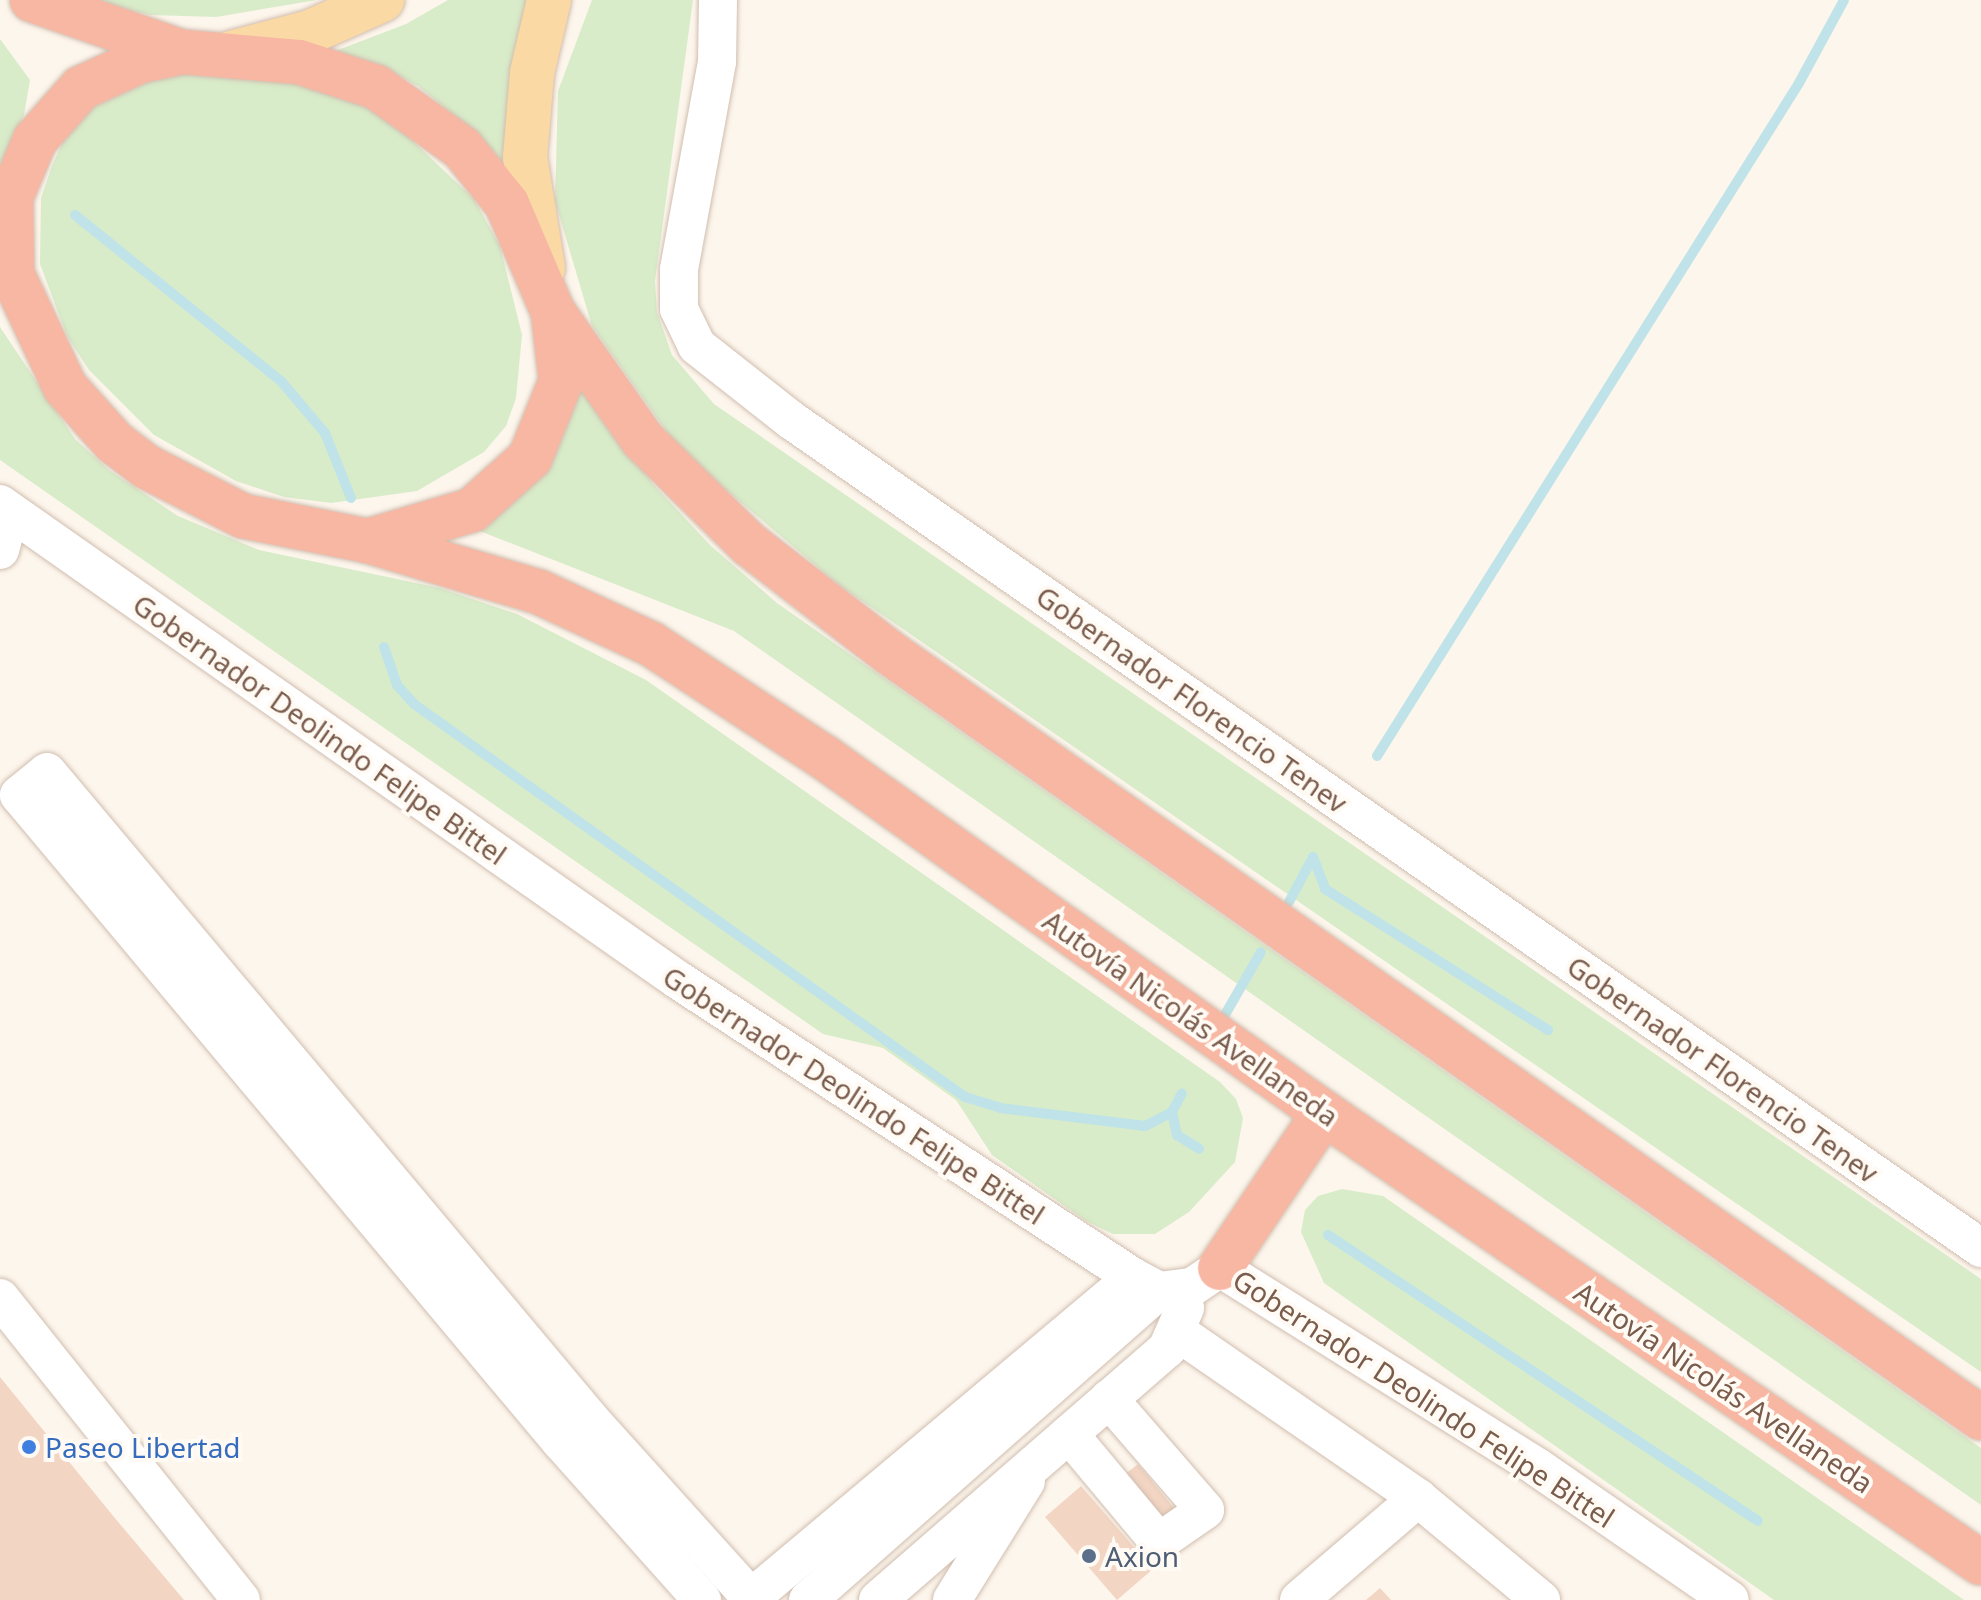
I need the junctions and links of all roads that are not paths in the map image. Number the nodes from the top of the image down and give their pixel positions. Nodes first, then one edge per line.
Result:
1 (32, 0) edge
2 (382, 0) edge
3 (549, 0) edge
4 (718, 0) edge
5 (184, 52) junction
6 (231, 53) junction
7 (12, 294) edge
8 (550, 303) junction
9 (5, 508) edge
10 (368, 541) junction
11 (0, 550) edge
12 (84, 845) dead end
13 (1324, 1113) junction
14 (1981, 1248) edge
15 (1176, 1281) junction
16 (0, 1298) edge
17 (1176, 1331) junction
18 (1109, 1399) junction
19 (1981, 1418) edge
20 (575, 1430) junction
21 (1069, 1434) junction
22 (1032, 1466) junction
23 (921, 1478) junction
24 (1418, 1498) junction
25 (961, 1527) junction
26 (1981, 1563) edge
27 (751, 1599) edge
28 (241, 1600) edge
29 (702, 1600) edge
30 (808, 1600) edge
31 (878, 1600) edge
32 (952, 1600) edge
33 (1299, 1600) edge
34 (1541, 1600) edge
35 (1730, 1600) edge

1 - 5 highway
2 - 6 main road
3 - 8 main road
4 - 14 street, Gobernador Florencio Tenev
5 - 6 highway
5 - 7 highway, Autovía Nicolás Avellaneda
6 - 8 highway
7 - 10 highway, Autovía Nicolás Avellaneda
8 - 10 highway
8 - 19 highway
9 - 11 street
9 - 15 street, Gobernador Deolindo Felipe Bittel
10 - 13 highway, Autovía Nicolás Avellaneda
12 - 20 street
13 - 15 highway
13 - 26 highway, Autovía Nicolás Avellaneda
15 - 17 street
15 - 23 street
15 - 35 street, Gobernador Deolindo Felipe Bittel
16 - 28 street
17 - 18 street
17 - 24 street
18 - 21 street
18 - 21 street
20 - 27 street
20 - 29 street
21 - 22 street
22 - 25 street
22 - 32 street
23 - 25 street
23 - 27 street
23 - 30 street
24 - 33 street
24 - 34 street
25 - 31 street

